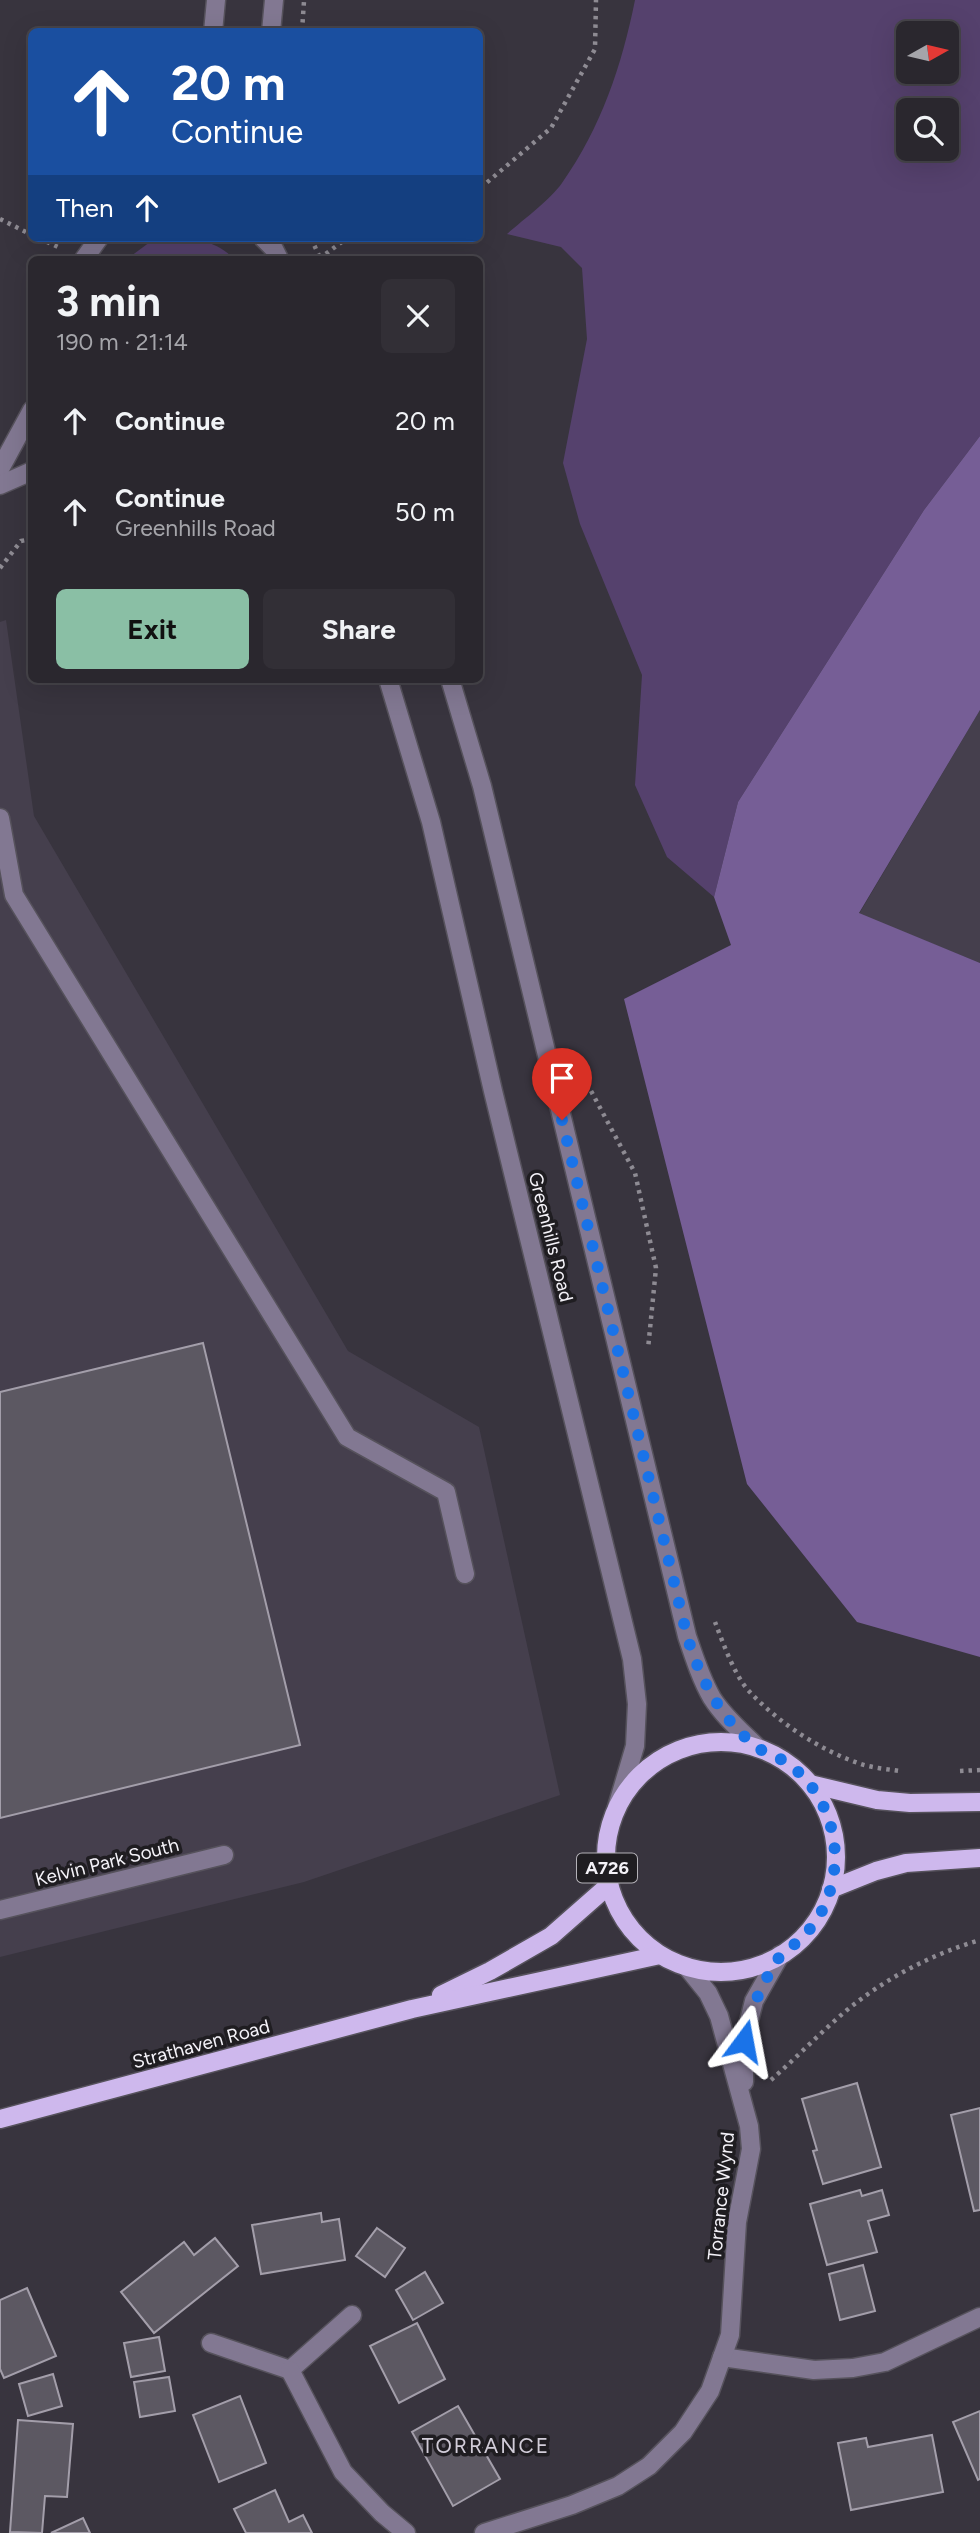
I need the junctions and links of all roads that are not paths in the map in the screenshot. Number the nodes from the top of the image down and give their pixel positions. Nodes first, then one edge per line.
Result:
1 (216, 0) edge
2 (274, 0) edge
3 (213, 28) edge
4 (271, 28) edge
5 (28, 417) edge
6 (0, 469) edge
7 (28, 473) edge
8 (0, 485) edge
9 (389, 683) edge
10 (451, 683) edge
11 (0, 818) edge
12 (7, 896) edge
13 (466, 1574) dead end
14 (758, 1748) junction
15 (810, 1784) junction
16 (980, 1802) edge
17 (617, 1807) junction
18 (223, 1855) dead end
19 (980, 1858) edge
20 (609, 1885) junction
21 (831, 1889) junction
22 (0, 1910) edge
23 (660, 1955) junction
24 (780, 1955) junction
25 (687, 1967) junction
26 (412, 2009) junction
27 (744, 2103) junction
28 (0, 2119) edge
29 (352, 2315) dead end
30 (980, 2317) edge
31 (211, 2343) dead end
32 (722, 2357) junction
33 (290, 2370) junction
34 (406, 2533) edge
35 (484, 2533) edge

1 - 3 street
2 - 4 street
5 - 6 street
7 - 8 street
9 - 17 street, Greenhills Road
10 - 14 street, Greenhills Road
11 - 12 street
12 - 13 street
14 - 15 main road, A726
14 - 17 main road, A726
15 - 16 main road, A726
15 - 21 main road, A726
17 - 20 main road, A726
18 - 22 street, Kelvin Park South
19 - 21 main road
20 - 23 main road, A726
20 - 26 main road, Strathaven Road / A726
21 - 24 main road, A726
23 - 25 main road, A726
23 - 26 main road, Strathaven Road / A726
24 - 25 main road, A726
24 - 27 street, Torrance Wynd
25 - 27 street, Torrance Wynd
26 - 28 main road, Strathaven Road / A726
27 - 32 street, Torrance Wynd
29 - 33 street
30 - 32 street
31 - 33 street
32 - 35 street, Torrance Wynd
33 - 34 street

